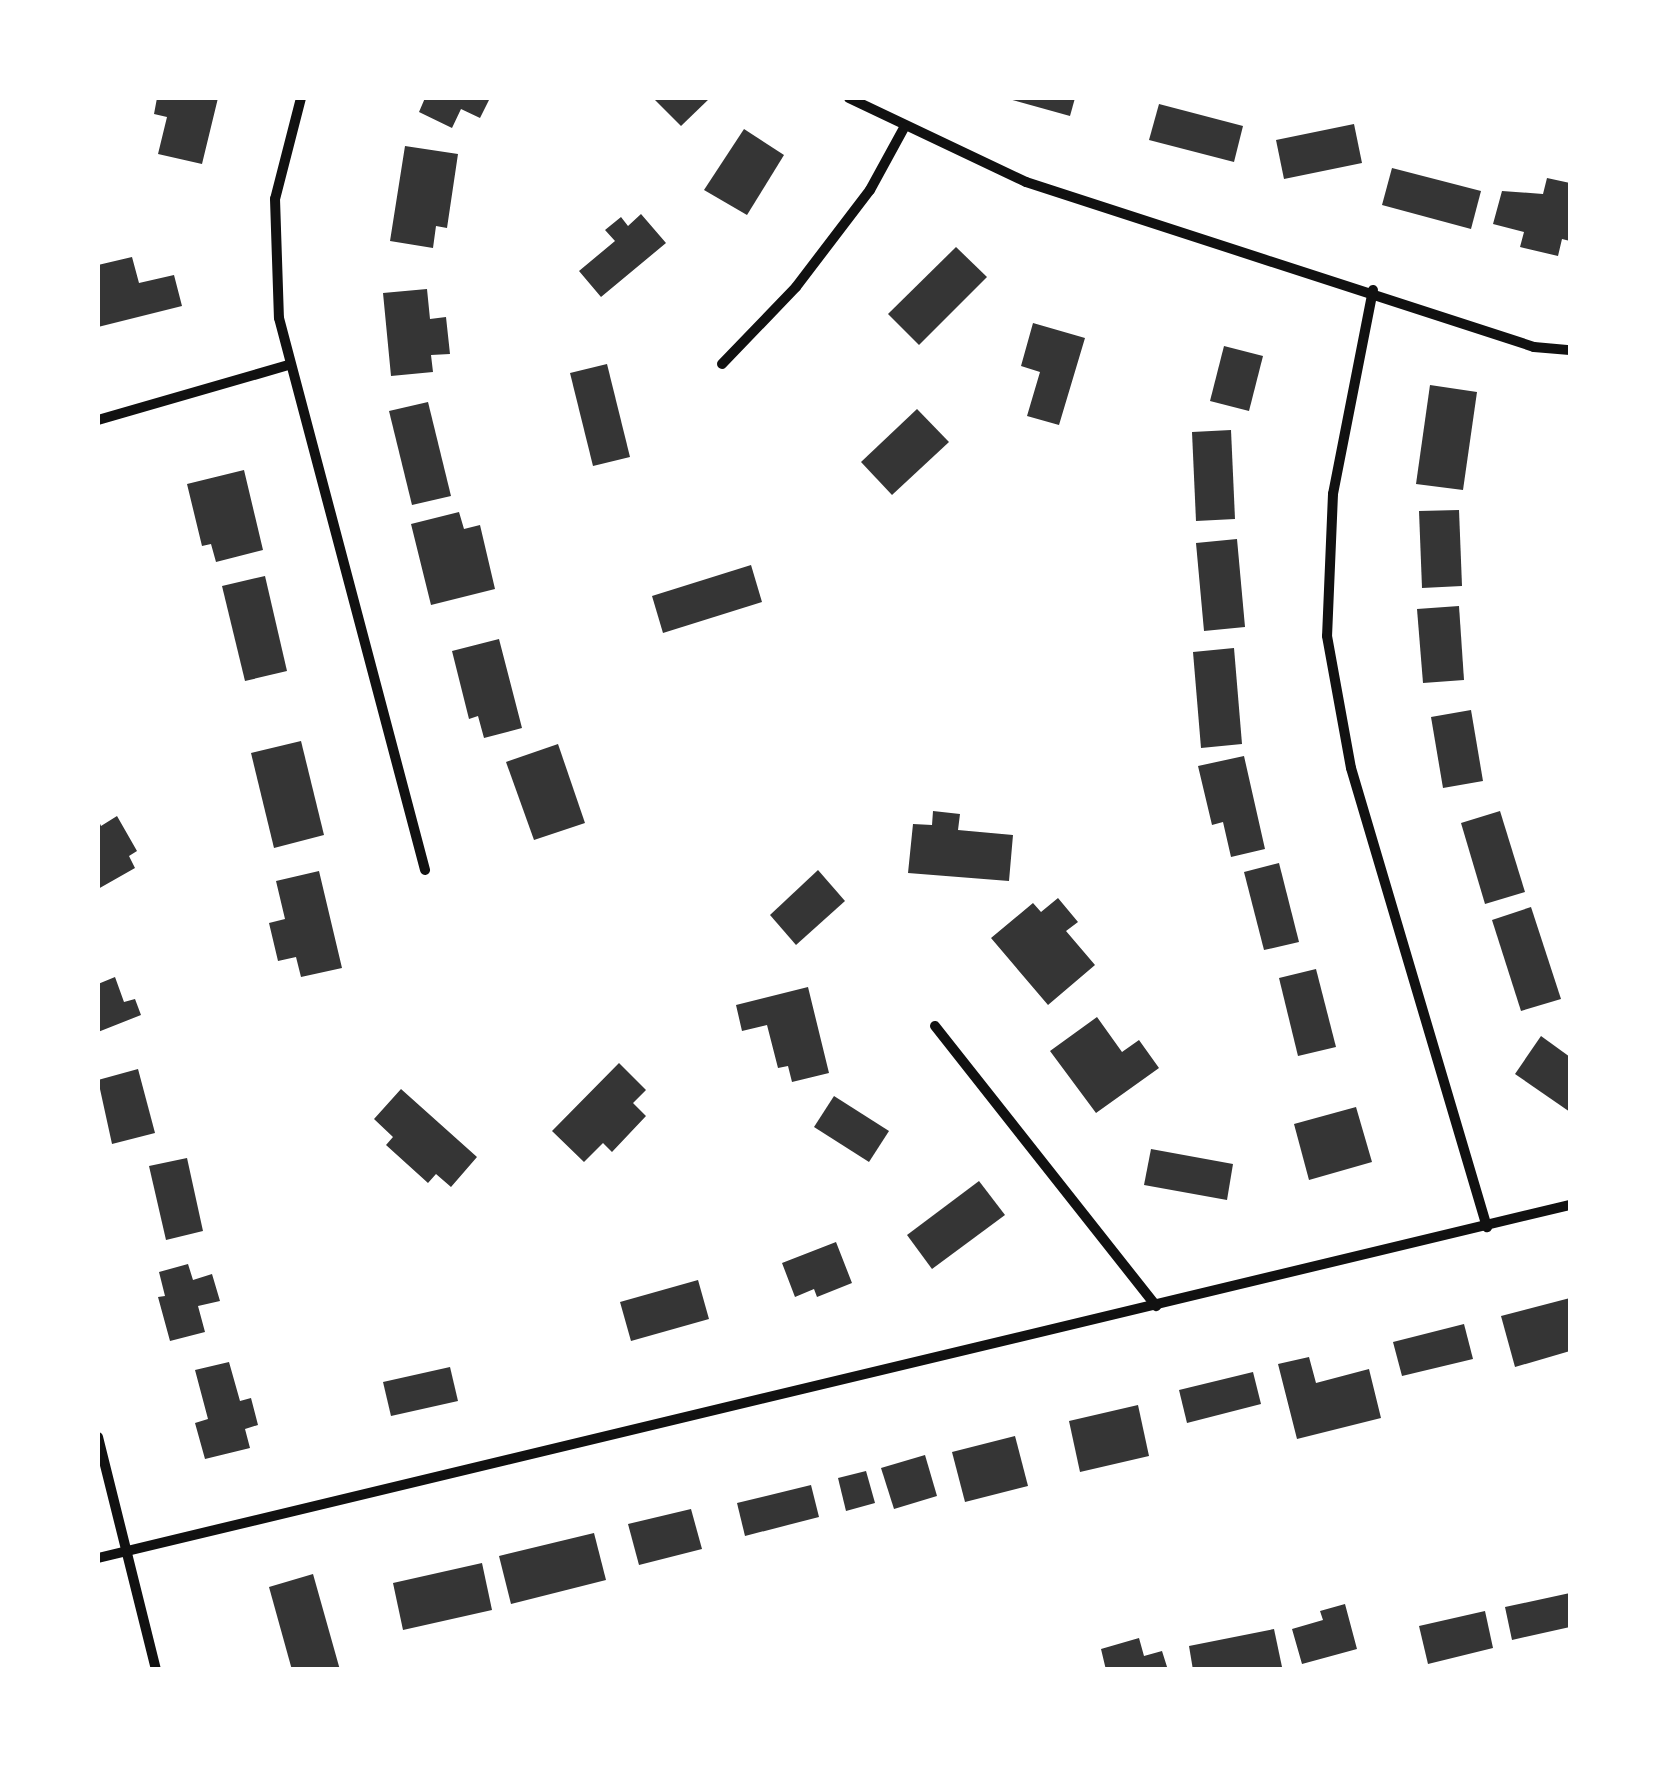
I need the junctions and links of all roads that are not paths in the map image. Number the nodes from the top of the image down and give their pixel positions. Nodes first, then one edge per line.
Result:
1 (301, 98) edge
2 (849, 98) edge
3 (904, 128) junction
4 (1373, 290) junction
5 (1570, 350) edge
6 (722, 364) dead end
7 (289, 365) junction
8 (98, 420) edge
9 (425, 870) dead end
10 (936, 1026) dead end
11 (1570, 1205) edge
12 (1487, 1227) junction
13 (1156, 1306) junction
14 (98, 1437) edge
15 (124, 1549) junction
16 (98, 1558) edge
17 (156, 1670) edge

1 - 7 street
2 - 3 street
3 - 4 street
3 - 6 street
4 - 5 street
4 - 12 street
7 - 8 street
7 - 9 street
10 - 13 street
11 - 12 street
12 - 13 street
13 - 15 street
14 - 15 street
15 - 16 street
15 - 17 street

